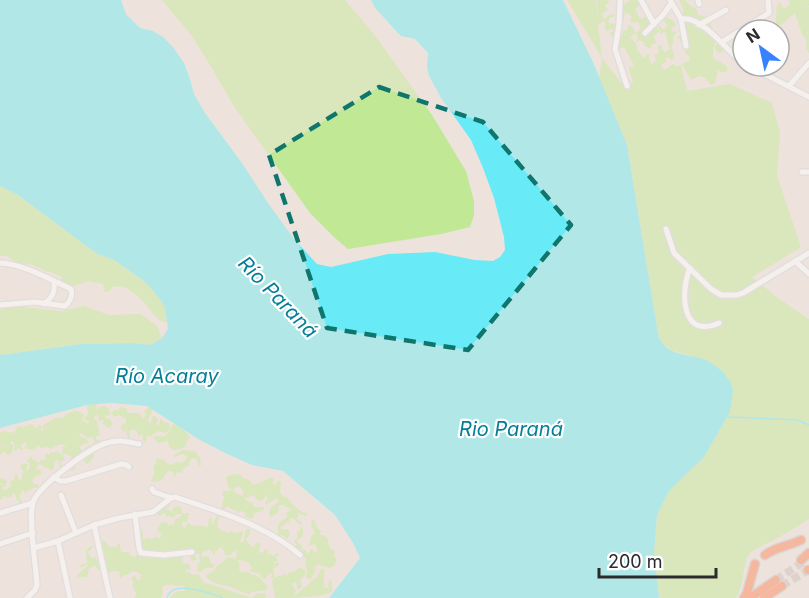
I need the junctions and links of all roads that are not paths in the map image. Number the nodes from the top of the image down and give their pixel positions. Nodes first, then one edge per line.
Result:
1 (620, 0) edge
2 (641, 0) edge
3 (768, 0) edge
4 (670, 2) edge
5 (726, 10) dead end
6 (681, 18) junction
7 (654, 24) junction
8 (699, 25) junction
9 (645, 33) dead end
10 (722, 42) junction
11 (686, 46) dead end
12 (731, 53) edge
13 (809, 63) edge
14 (773, 78) edge
15 (627, 86) dead end
16 (789, 86) junction
17 (809, 97) edge
18 (666, 229) dead end
19 (809, 253) edge
20 (795, 261) junction
21 (0, 263) edge
22 (690, 268) junction
23 (809, 274) edge
24 (54, 281) junction
25 (44, 304) junction
26 (0, 305) edge
27 (719, 323) dead end
28 (139, 444) dead end
29 (129, 467) dead end
30 (54, 477) junction
31 (152, 489) dead end
32 (61, 495) dead end
33 (171, 498) junction
34 (33, 503) junction
35 (0, 513) edge
36 (135, 514) junction
37 (94, 525) junction
38 (33, 532) junction
39 (76, 533) junction
40 (801, 540) dead end
41 (58, 541) junction
42 (0, 544) edge
43 (34, 548) junction
44 (192, 552) dead end
45 (809, 553) edge
46 (300, 555) dead end
47 (765, 555) dead end
48 (804, 560) edge
49 (755, 564) dead end
50 (27, 598) edge
51 (70, 598) edge
52 (110, 598) edge
53 (744, 598) edge
54 (750, 598) edge
55 (764, 598) edge

1 - 15 street
2 - 7 street
3 - 10 street
4 - 6 street
4 - 7 street
5 - 8 street
6 - 8 street
6 - 11 street
7 - 9 street
8 - 10 street
10 - 12 street
13 - 16 street
14 - 16 street
16 - 17 street
18 - 22 street
19 - 20 street
20 - 22 street
20 - 23 street
21 - 24 street
22 - 27 street
24 - 25 street
24 - 25 street
25 - 26 street
28 - 30 street
29 - 30 street
30 - 34 street
31 - 33 street
32 - 39 street
33 - 36 street
33 - 46 street
34 - 35 street
34 - 38 street
36 - 37 street
36 - 44 street
37 - 39 street
37 - 52 street
38 - 42 street
38 - 43 street
39 - 41 street
40 - 47 highway
41 - 43 street
41 - 51 street
43 - 50 street
45 - 48 highway
49 - 53 highway
54 - 55 highway

